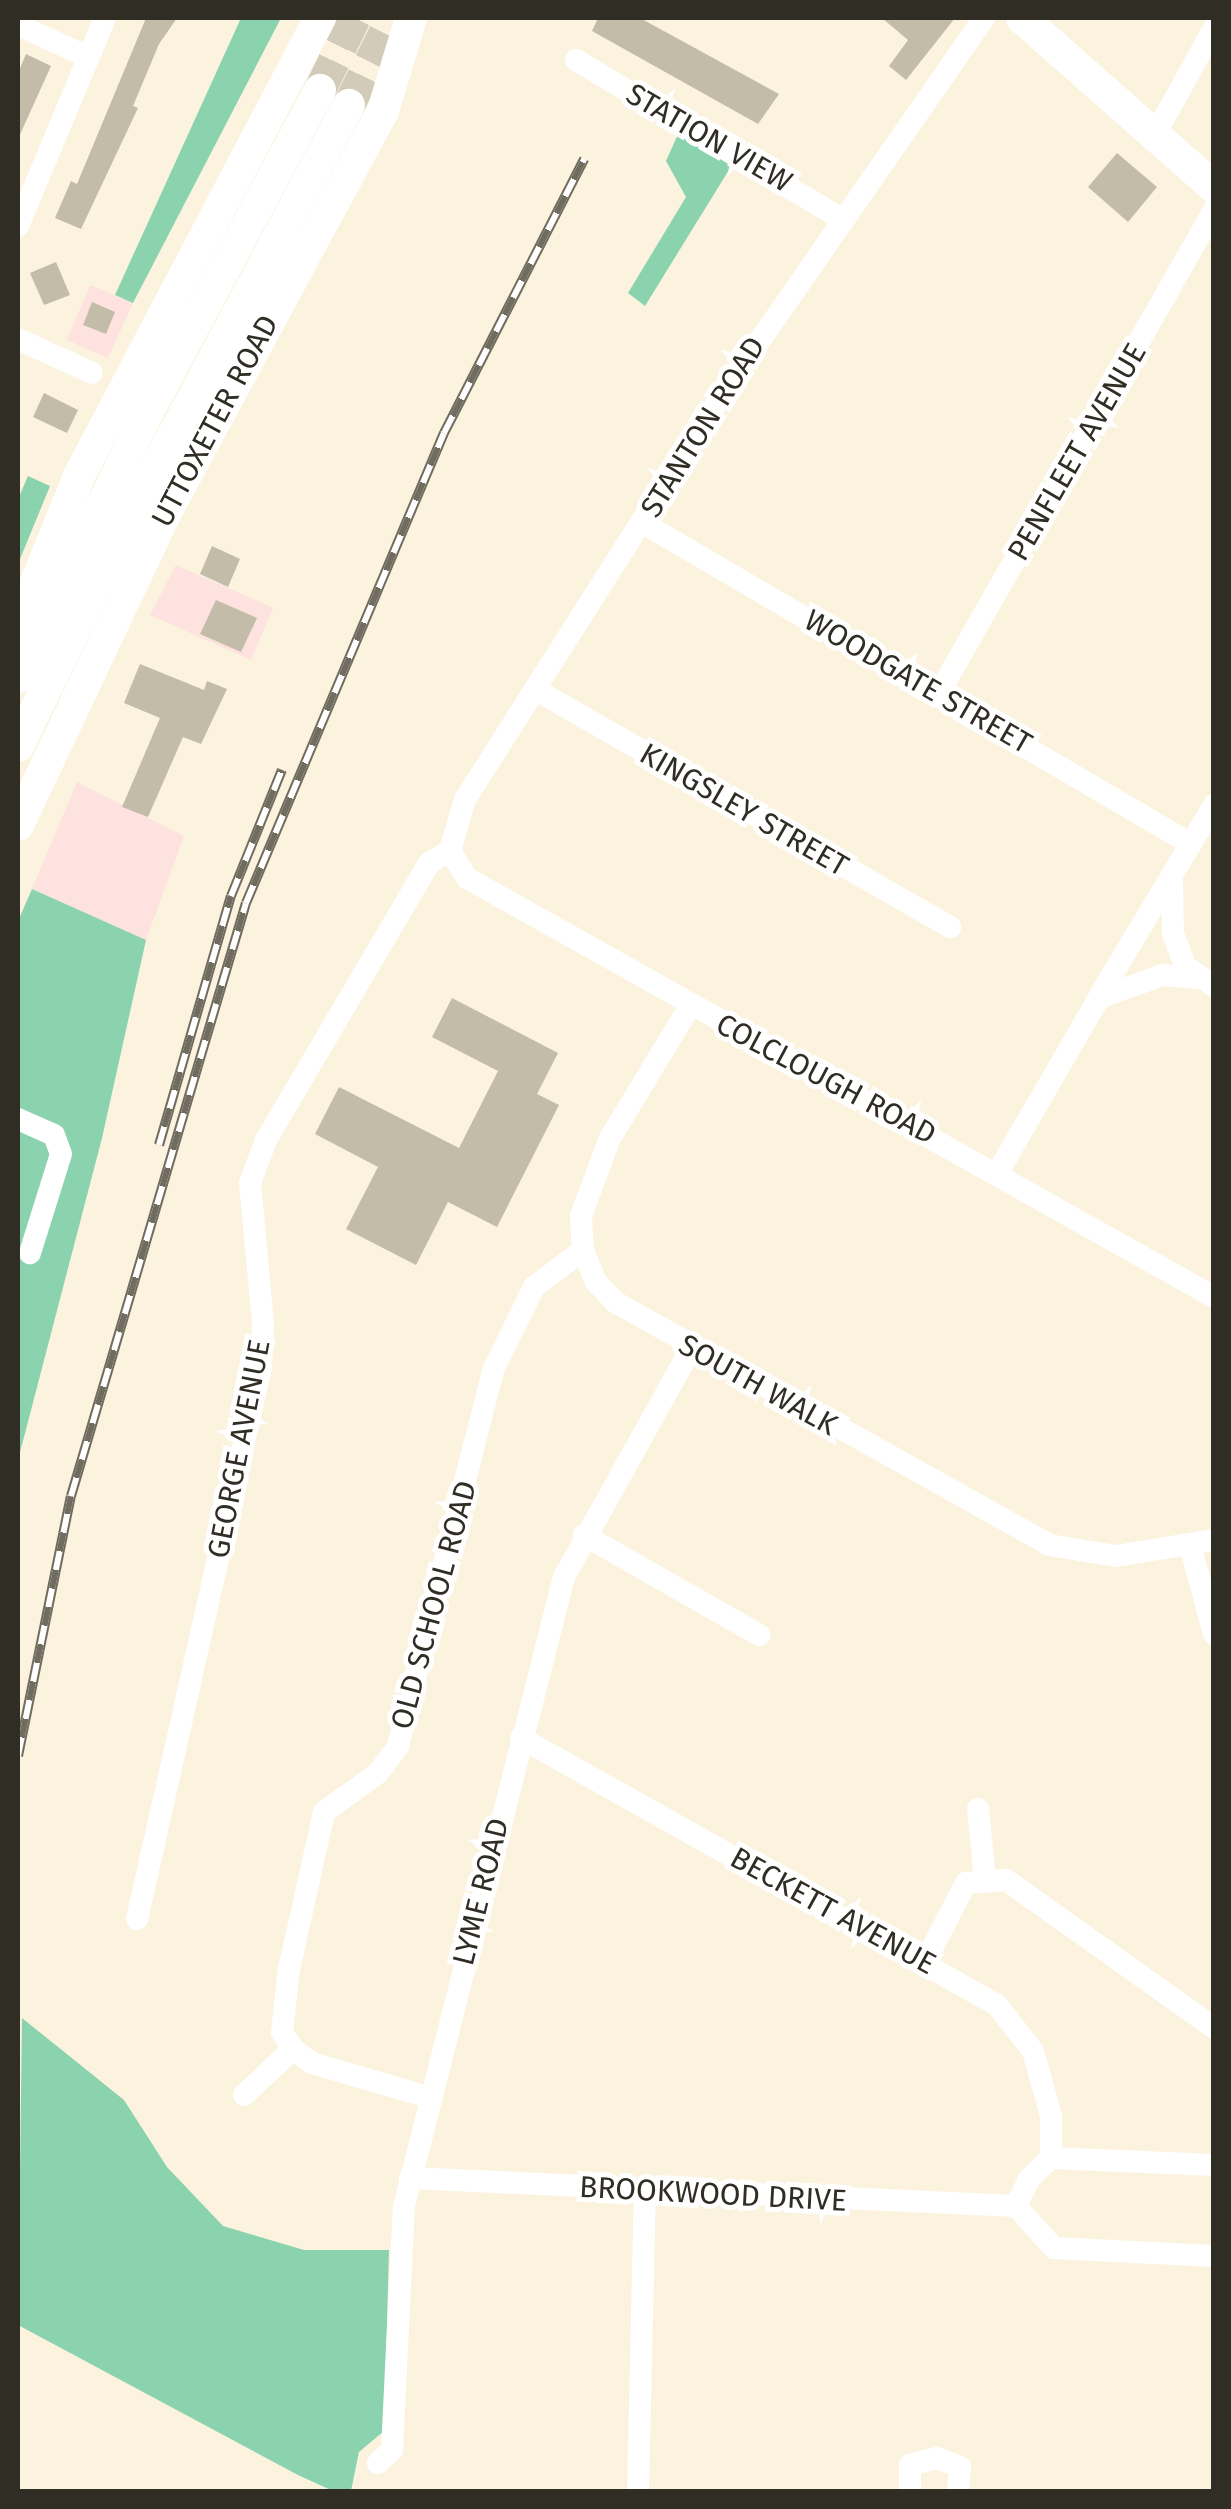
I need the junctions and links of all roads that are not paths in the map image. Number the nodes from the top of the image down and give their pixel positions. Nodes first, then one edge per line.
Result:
1 (104, 18) edge
2 (320, 18) edge
3 (411, 18) edge
4 (984, 18) edge
5 (1040, 24) edge
6 (18, 26) edge
7 (1214, 28) edge
8 (88, 57) junction
9 (576, 60) dead end
10 (1156, 133) junction
11 (1214, 186) edge
12 (1214, 210) edge
13 (840, 218) junction
14 (18, 226) edge
15 (18, 339) edge
16 (92, 373) dead end
17 (643, 524) junction
18 (18, 627) edge
19 (18, 678) edge
20 (538, 691) junction
21 (939, 694) junction
22 (18, 746) edge
23 (1214, 805) edge
24 (18, 825) edge
25 (1191, 844) junction
26 (450, 851) junction
27 (1173, 872) junction
28 (950, 927) dead end
29 (1205, 982) edge
30 (1099, 998) junction
31 (690, 1006) junction
32 (18, 1119) edge
33 (998, 1172) junction
34 (583, 1250) junction
35 (30, 1253) dead end
36 (1214, 1297) edge
37 (691, 1349) junction
38 (584, 1535) junction
39 (1202, 1543) edge
40 (1214, 1634) edge
41 (758, 1635) dead end
42 (521, 1738) junction
43 (978, 1809) dead end
44 (985, 1879) junction
45 (137, 1919) dead end
46 (925, 1962) junction
47 (1214, 2028) edge
48 (293, 2050) junction
49 (244, 2095) dead end
50 (428, 2097) junction
51 (1050, 2158) junction
52 (1214, 2165) edge
53 (410, 2178) junction
54 (644, 2192) junction
55 (1016, 2206) junction
56 (1214, 2256) edge
57 (378, 2463) dead end
58 (638, 2492) edge
59 (910, 2492) edge
60 (958, 2492) edge

1 - 8 street
2 - 18 highway
3 - 24 highway, UTTOXETER ROAD
4 - 13 street, STANTON ROAD
5 - 10 highway
6 - 8 street
7 - 10 street
8 - 14 street
9 - 13 street, STATION VIEW
10 - 11 highway
12 - 21 street, PENFLEET AVENUE
13 - 17 street, STANTON ROAD
15 - 16 street
17 - 20 street, STANTON ROAD
17 - 21 street, WOODGATE STREET
19 - 22 highway
20 - 26 street, STANTON ROAD
20 - 28 street, KINGSLEY STREET
21 - 25 street, WOODGATE STREET
23 - 25 street
25 - 27 street
26 - 31 street, COLCLOUGH ROAD
26 - 45 street, GEORGE AVENUE
27 - 29 street
27 - 30 street
29 - 30 street
30 - 33 street
31 - 33 street, COLCLOUGH ROAD
31 - 34 street
32 - 35 street
33 - 36 street, COLCLOUGH ROAD
34 - 37 street, SOUTH WALK
34 - 48 street, OLD SCHOOL ROAD
37 - 38 street, LYME ROAD
37 - 39 street, SOUTH WALK
38 - 41 street
38 - 42 street, LYME ROAD
39 - 40 street
42 - 46 street, BECKETT AVENUE
42 - 50 street, LYME ROAD
43 - 44 street
44 - 46 street
44 - 47 street
46 - 51 street, BECKETT AVENUE
48 - 49 street
48 - 50 street
50 - 53 street, LYME ROAD
51 - 52 street
51 - 55 street
53 - 54 street, BROOKWOOD DRIVE
53 - 57 street, LYME ROAD
54 - 55 street, BROOKWOOD DRIVE
54 - 58 street
55 - 56 street
59 - 60 street

